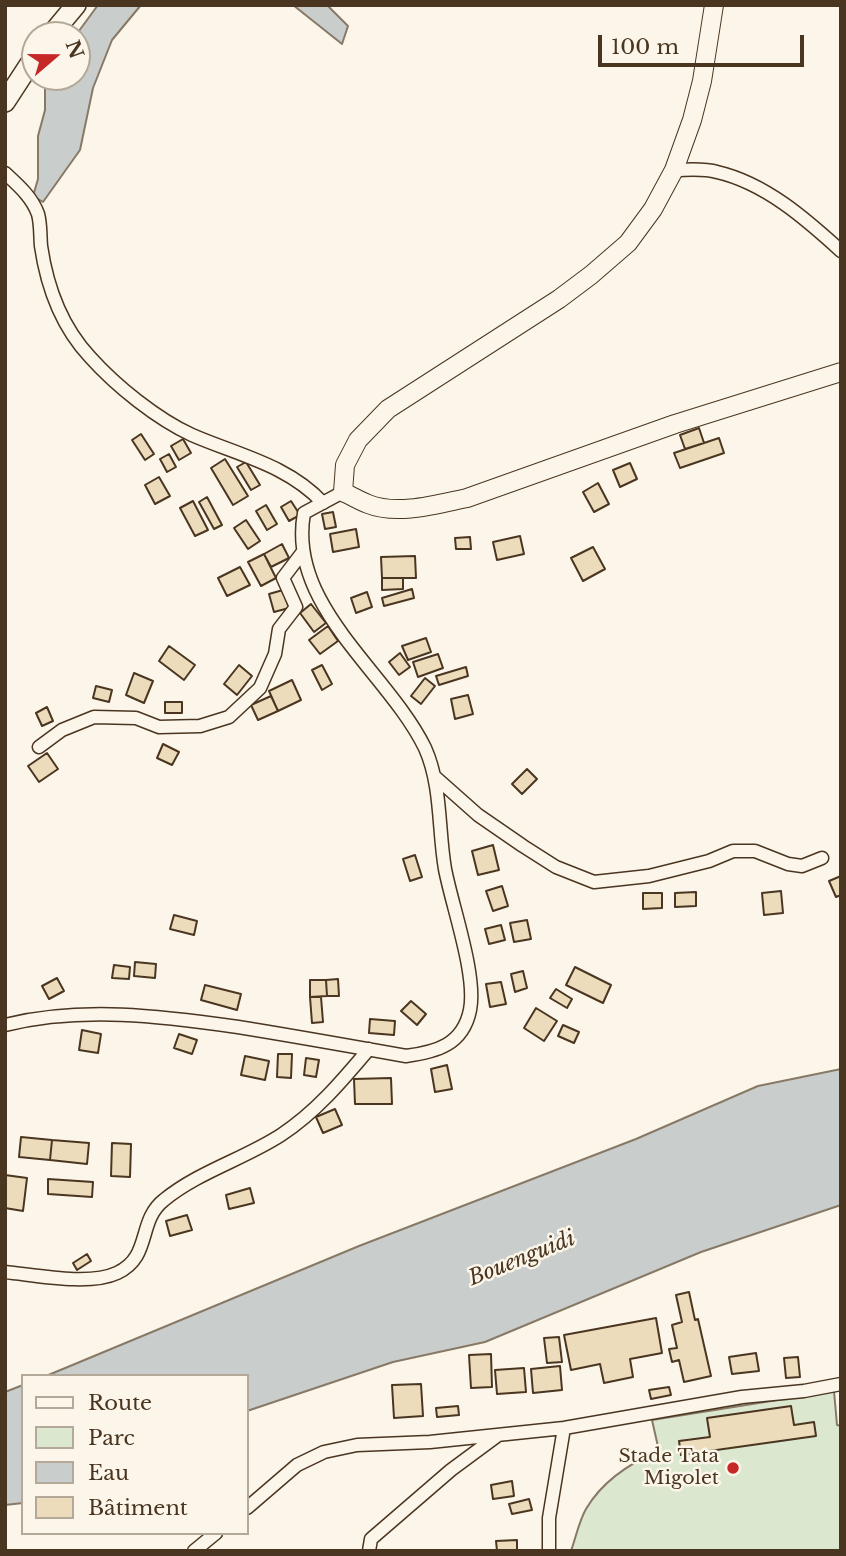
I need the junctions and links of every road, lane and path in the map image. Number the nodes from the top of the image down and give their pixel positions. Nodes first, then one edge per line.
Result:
1 (76, 5) edge
2 (714, 5) edge
3 (63, 21) edge
4 (21, 77) edge
5 (5, 102) edge
6 (674, 170) junction
7 (5, 173) edge
8 (841, 251) edge
9 (841, 372) edge
10 (344, 492) junction
11 (323, 503) junction
12 (302, 553) junction
13 (39, 747) dead end
14 (435, 776) junction
15 (822, 858) dead end
16 (5, 1025) edge
17 (369, 1049) junction
18 (5, 1272) edge
19 (841, 1384) edge
20 (564, 1428) junction
21 (497, 1436) junction
22 (248, 1507) edge
23 (214, 1535) edge
24 (194, 1551) edge
25 (369, 1551) edge
26 (549, 1551) edge

1 - 3 main road
2 - 6 main road
4 - 5 main road
6 - 8 street
6 - 10 main road
7 - 11 street
9 - 10 main road
10 - 11 street
11 - 12 street
12 - 13 street
12 - 14 street
14 - 15 street
14 - 17 street
16 - 17 street
17 - 18 street
19 - 20 street
20 - 21 street
20 - 26 street
21 - 22 street
21 - 25 street
23 - 24 street

